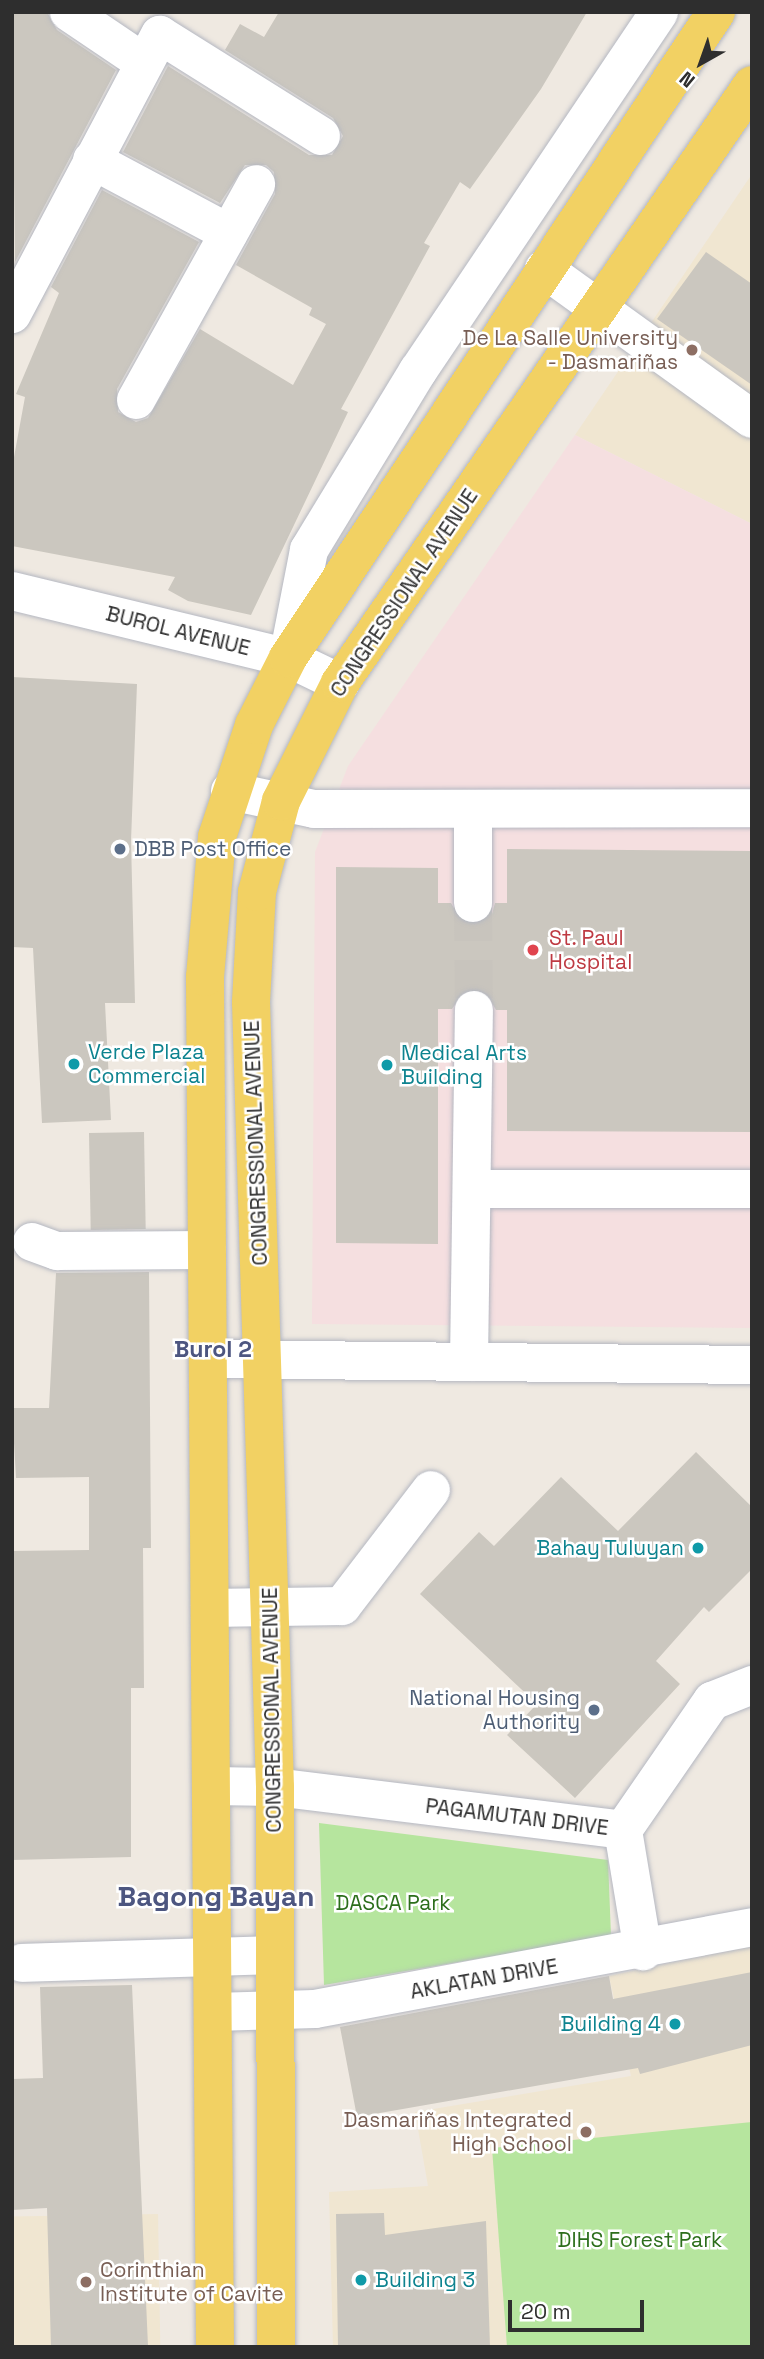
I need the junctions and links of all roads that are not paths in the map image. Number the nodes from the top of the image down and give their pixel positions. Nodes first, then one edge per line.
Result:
1 (69, 12) edge
2 (659, 12) edge
3 (716, 12) edge
4 (152, 48) junction
5 (752, 85) edge
6 (321, 136) dead end
7 (92, 160) junction
8 (256, 184) dead end
9 (229, 233) junction
10 (544, 269) junction
11 (598, 307) junction
12 (12, 314) edge
13 (136, 400) dead end
14 (752, 419) edge
15 (12, 591) edge
16 (288, 658) junction
17 (340, 683) junction
18 (230, 791) junction
19 (281, 801) junction
20 (752, 808) edge
21 (473, 809) junction
22 (473, 903) tunnel mouth
23 (474, 1010) tunnel mouth
24 (473, 1189) junction
25 (752, 1189) edge
26 (32, 1242) dead end
27 (207, 1250) junction
28 (208, 1359) junction
29 (264, 1359) junction
30 (470, 1362) junction
31 (752, 1365) edge
32 (431, 1490) dead end
33 (210, 1608) junction
34 (270, 1608) junction
35 (752, 1685) edge
36 (212, 1786) junction
37 (275, 1787) junction
38 (623, 1830) junction
39 (752, 1927) edge
40 (643, 1951) junction
41 (273, 1955) junction
42 (213, 1956) junction
43 (22, 1963) dead end
44 (214, 2012) junction
45 (272, 2012) junction
46 (215, 2347) edge
47 (276, 2347) edge

1 - 4 street
2 - 16 street
3 - 10 main road
4 - 6 street
4 - 7 street
5 - 11 main road, CONGRESSIONAL AVENUE
7 - 9 street
7 - 12 street
8 - 9 street
9 - 13 street
10 - 11 street
10 - 16 main road
11 - 14 street
11 - 17 main road, CONGRESSIONAL AVENUE
15 - 16 street, BUROL AVENUE
16 - 17 street, BUROL AVENUE
16 - 18 main road
17 - 19 main road, CONGRESSIONAL AVENUE
18 - 19 street
18 - 27 main road
19 - 21 street
19 - 29 main road, CONGRESSIONAL AVENUE
20 - 21 street
21 - 22 street
23 - 24 street
24 - 25 street
24 - 30 street
26 - 27 street
27 - 28 main road
28 - 29 street
28 - 33 main road
29 - 30 street
29 - 34 main road, CONGRESSIONAL AVENUE
30 - 31 street
32 - 34 street
33 - 34 street
33 - 36 main road
34 - 37 main road, CONGRESSIONAL AVENUE
35 - 38 street, PAGAMUTAN DRIVE
36 - 37 street, PAGAMUTAN DRIVE
36 - 42 main road
37 - 38 street, PAGAMUTAN DRIVE
37 - 41 main road, CONGRESSIONAL AVENUE
38 - 40 street
39 - 40 street, AKLATAN DRIVE
40 - 45 street, AKLATAN DRIVE
41 - 42 street
41 - 45 main road, CONGRESSIONAL AVENUE
42 - 43 street
42 - 44 main road
44 - 45 street, AKLATAN DRIVE
44 - 46 main road
45 - 47 main road, CONGRESSIONAL AVENUE

